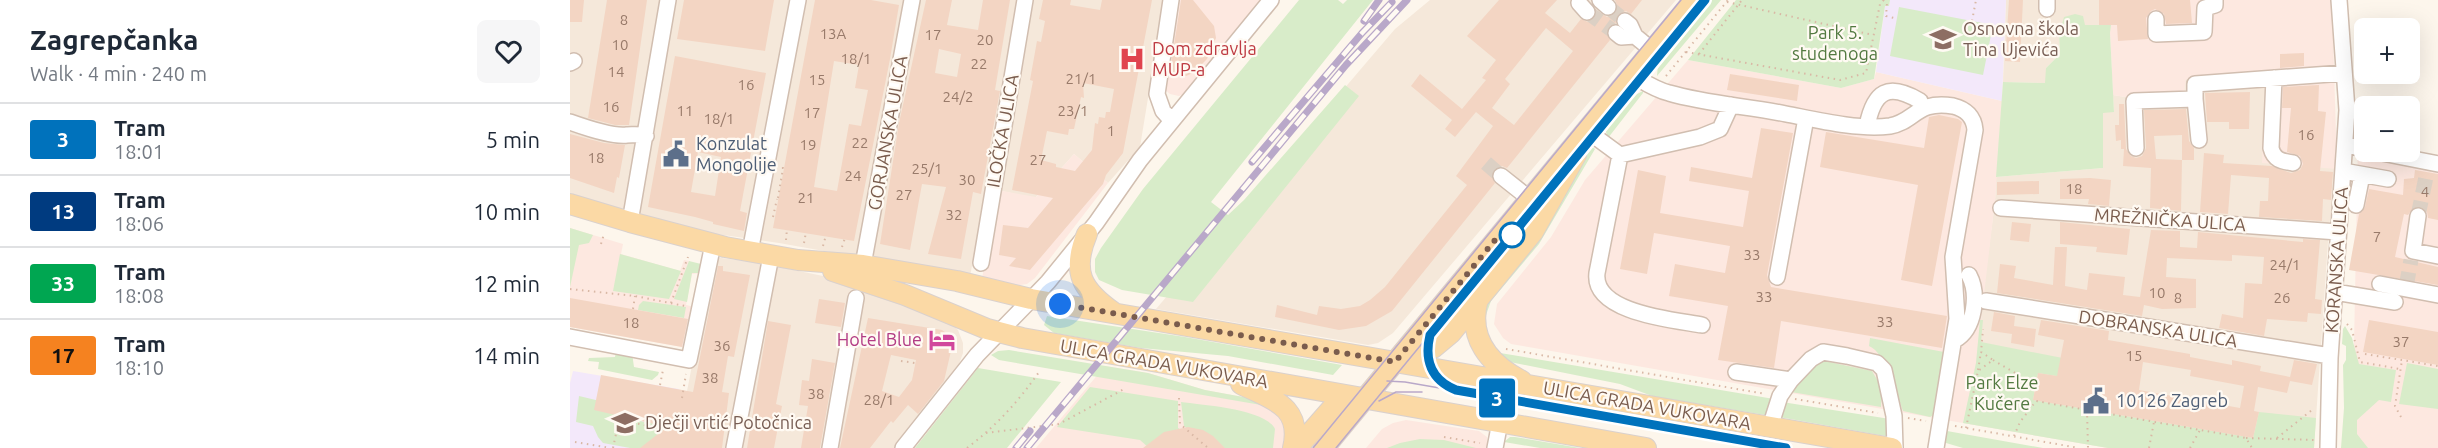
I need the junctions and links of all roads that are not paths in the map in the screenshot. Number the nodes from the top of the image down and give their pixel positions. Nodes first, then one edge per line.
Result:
1 (668, 0) edge
2 (798, 0) edge
3 (912, 0) edge
4 (1025, 0) edge
5 (1171, 0) edge
6 (1271, 0) edge
7 (1694, 0) edge
8 (2215, 0) edge
9 (2339, 0) edge
10 (2156, 19) dead end
11 (1621, 27) tunnel mouth
12 (1652, 50) junction
13 (2344, 73) junction
14 (1632, 75) junction
15 (2274, 78) junction
16 (2195, 99) junction
17 (1920, 101) dead end
18 (1731, 105) junction
19 (1806, 118) junction
20 (1172, 121) junction
21 (570, 122) edge
22 (1868, 126) junction
23 (1586, 130) junction
24 (635, 132) junction
25 (2199, 140) dead end
26 (2346, 145) junction
27 (2354, 147) edge
28 (2136, 148) dead end
29 (1620, 155) junction
30 (2416, 162) edge
31 (2293, 163) dead end
32 (2431, 166) edge
33 (2343, 171) junction
34 (2362, 175) junction
35 (1501, 176) tunnel mouth
36 (2388, 179) dead end
37 (1530, 199) junction
38 (570, 204) edge
39 (2356, 205) dead end
40 (2001, 208) dead end
41 (2418, 216) tunnel mouth
42 (630, 222) junction
43 (2338, 232) junction
44 (1087, 234) junction
45 (713, 244) junction
46 (750, 252) junction
47 (801, 252) junction
48 (771, 256) junction
49 (2438, 256) edge
50 (981, 263) dead end
51 (863, 265) junction
52 (1969, 275) dead end
53 (1777, 277) dead end
54 (2380, 284) dead end
55 (2336, 292) junction
56 (2402, 293) junction
57 (2438, 295) edge
58 (856, 298) dead end
59 (1031, 299) junction
60 (1478, 299) junction
61 (1986, 301) road end
62 (1115, 314) junction
63 (1702, 325) dead end
64 (999, 333) junction
65 (570, 337) edge
66 (1955, 340) junction
67 (2330, 358) junction
68 (1395, 362) junction
69 (1736, 372) dead end
70 (1223, 374) junction
71 (1791, 380) junction
72 (1532, 386) junction
73 (1365, 399) junction
74 (1500, 423) junction
75 (1770, 427) junction
76 (2328, 445) edge
77 (1490, 446) edge
78 (734, 448) edge
79 (830, 448) edge
80 (903, 448) edge
81 (1293, 448) edge
82 (1297, 448) edge
83 (1324, 448) edge
84 (1646, 448) edge
85 (1894, 448) edge
86 (1936, 448) edge

1 - 24 street
2 - 46 street
3 - 51 street, GORJANSKA ULICA
4 - 50 street, ILOČKA ULICA
5 - 20 street
6 - 20 street
7 - 12 main road
8 - 10 street
9 - 13 street, KORANSKA ULICA
11 - 12 street
12 - 14 main road
13 - 15 street
13 - 26 street, KORANSKA ULICA
14 - 18 street
14 - 23 main road
15 - 16 street
15 - 31 street
16 - 25 street
16 - 28 street
17 - 22 street
18 - 19 street
18 - 29 street
19 - 22 street
19 - 53 street
20 - 44 street
21 - 24 street
22 - 66 street
23 - 29 street
23 - 37 main road
23 - 60 main road
24 - 42 street
26 - 27 street
26 - 33 street, KORANSKA ULICA
29 - 63 street
30 - 32 street
33 - 34 street
33 - 43 street, KORANSKA ULICA
34 - 36 street
34 - 39 street
35 - 37 street
37 - 68 main road
38 - 42 main road, ULICA GRADA VUKOVARA
40 - 43 street, MREŽNIČKA ULICA
41 - 49 street
42 - 45 main road, ULICA GRADA VUKOVARA
43 - 55 street, KORANSKA ULICA
44 - 59 street
44 - 62 main road
45 - 46 main road, ULICA GRADA VUKOVARA
45 - 65 street
46 - 48 main road, ULICA GRADA VUKOVARA
47 - 48 main road, ULICA GRADA VUKOVARA
47 - 51 main road, ULICA GRADA VUKOVARA
47 - 64 main road, ULICA GRADA VUKOVARA
48 - 78 street
51 - 59 main road, ULICA GRADA VUKOVARA
52 - 66 street
54 - 56 street
55 - 56 street
55 - 67 street, KORANSKA ULICA
56 - 57 street
58 - 79 street
59 - 62 main road, ULICA GRADA VUKOVARA
59 - 64 street
60 - 68 main road
60 - 72 main road
61 - 67 street, DOBRANSKA ULICA
62 - 68 main road, ULICA GRADA VUKOVARA
64 - 70 main road, ULICA GRADA VUKOVARA
64 - 80 street
66 - 86 street
67 - 76 street, KORANSKA ULICA
68 - 72 main road, ULICA GRADA VUKOVARA
68 - 73 main road
69 - 71 street
70 - 73 main road, ULICA GRADA VUKOVARA
70 - 81 main road
71 - 75 street
71 - 85 street
72 - 75 main road, ULICA GRADA VUKOVARA
73 - 74 main road, ULICA GRADA VUKOVARA
73 - 82 main road
73 - 83 main road
74 - 77 street
74 - 84 main road, ULICA GRADA VUKOVARA
75 - 85 main road, ULICA GRADA VUKOVARA

